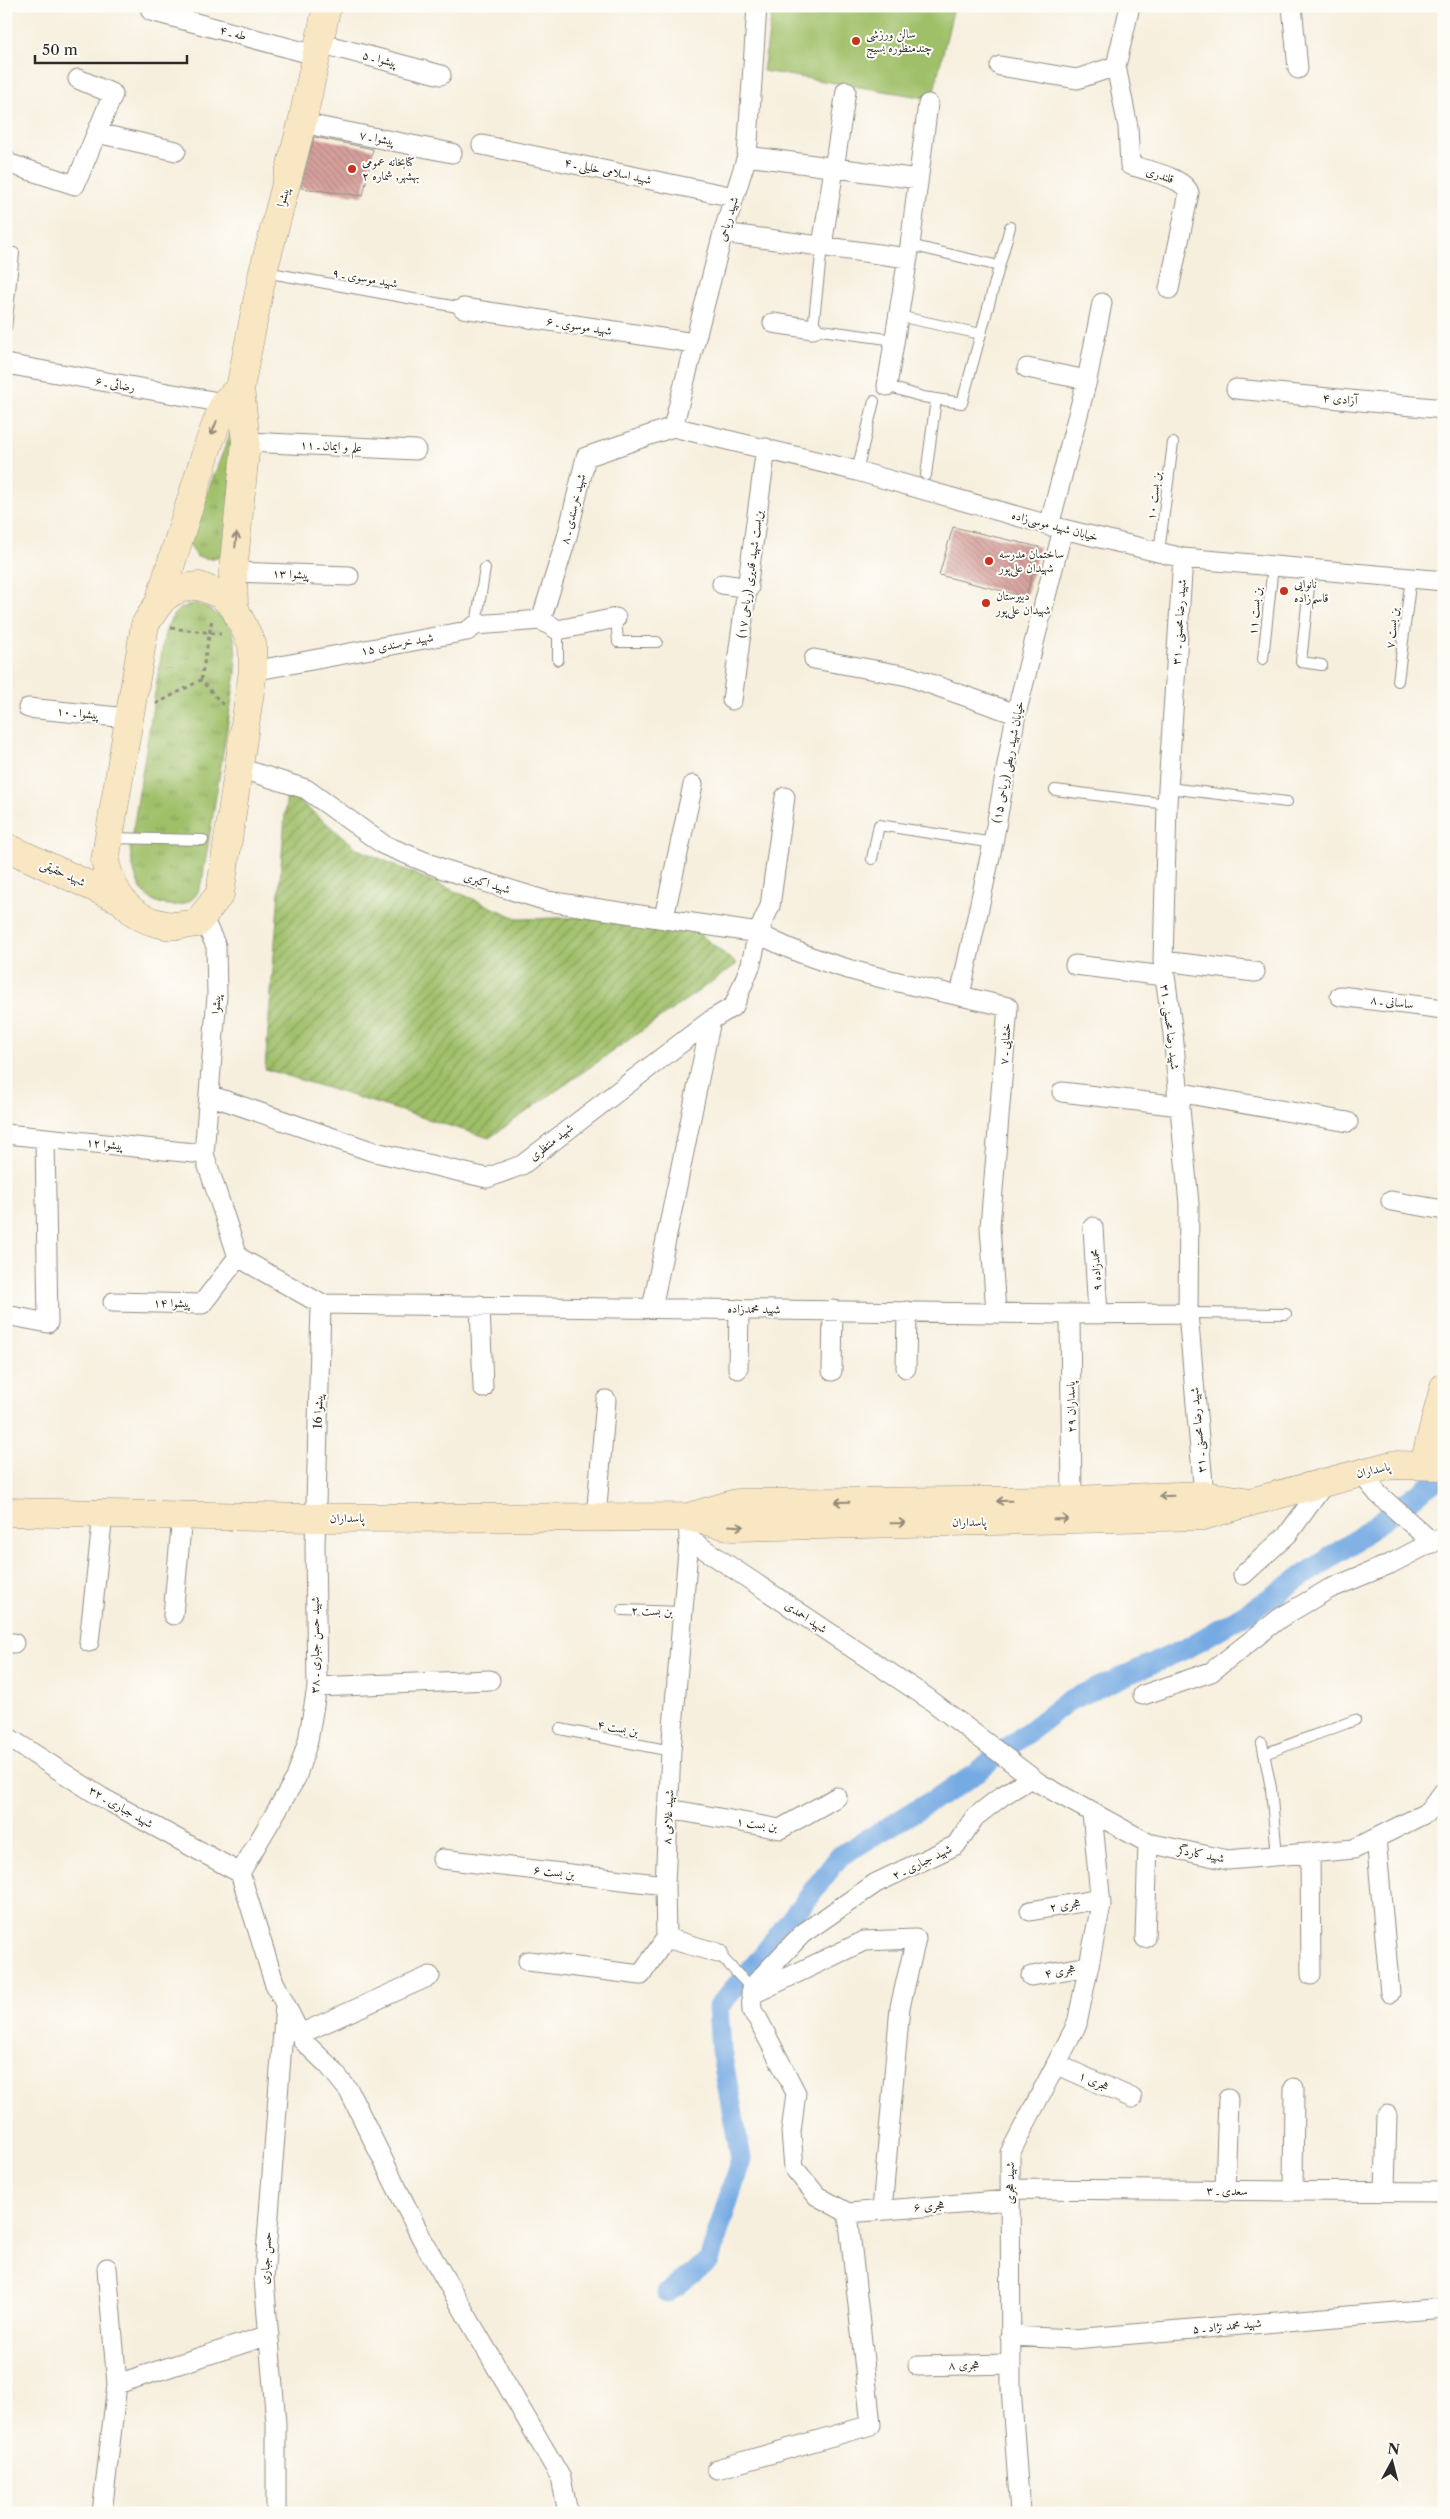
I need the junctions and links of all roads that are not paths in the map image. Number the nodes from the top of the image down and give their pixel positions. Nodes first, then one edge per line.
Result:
1 (327, 6) edge
2 (757, 6) edge
3 (1130, 6) edge
4 (1292, 6) edge
5 (151, 11) dead end
6 (317, 49) junction
7 (1000, 66) dead end
8 (1116, 66) junction
9 (1298, 69) dead end
10 (441, 75) dead end
11 (78, 80) dead end
12 (846, 91) dead end
13 (928, 104) dead end
14 (302, 123) junction
15 (96, 133) junction
16 (482, 145) dead end
17 (176, 152) dead end
18 (452, 153) dead end
19 (747, 156) junction
20 (6, 160) edge
21 (834, 167) junction
22 (918, 179) junction
23 (734, 197) junction
24 (1010, 226) dead end
25 (723, 233) junction
26 (822, 246) junction
27 (909, 252) junction
28 (14, 253) dead end
29 (999, 266) junction
30 (263, 272) junction
31 (1169, 289) dead end
32 (1102, 303) dead end
33 (463, 308) joint
34 (898, 316) junction
35 (773, 323) dead end
36 (6, 328) edge
37 (813, 329) junction
38 (980, 334) junction
39 (895, 340) junction
40 (694, 343) junction
41 (6, 364) edge
42 (1027, 368) dead end
43 (1087, 380) junction
44 (887, 386) joint
45 (1236, 389) dead end
46 (232, 396) junction
47 (936, 400) junction
48 (874, 401) dead end
49 (1444, 409) edge
50 (673, 427) junction
51 (246, 442) junction
52 (1173, 443) dead end
53 (766, 448) junction
54 (416, 450) dead end
55 (858, 471) junction
56 (926, 475) dead end
57 (1056, 528) junction
58 (1159, 552) junction
59 (1183, 558) junction
60 (1273, 565) junction
61 (485, 568) dead end
62 (1311, 568) junction
63 (233, 572) junction
64 (349, 576) dead end
65 (1410, 577) junction
66 (1444, 581) edge
67 (722, 584) dead end
68 (749, 588) junction
69 (160, 599) junction
70 (224, 600) junction
71 (616, 618) joint
72 (541, 620) junction
73 (476, 625) junction
74 (558, 630) junction
75 (657, 642) dead end
76 (814, 659) dead end
77 (1263, 659) dead end
78 (558, 660) dead end
79 (1322, 665) dead end
80 (253, 671) junction
81 (1398, 681) dead end
82 (732, 700) dead end
83 (28, 708) dead end
84 (1016, 714) junction
85 (128, 718) junction
86 (239, 768) junction
87 (693, 785) dead end
88 (1055, 790) dead end
89 (1168, 796) junction
90 (785, 797) dead end
91 (1287, 802) dead end
92 (109, 838) junction
93 (203, 840) dead end
94 (993, 843) junction
95 (6, 847) edge
96 (872, 859) dead end
97 (119, 899) junction
98 (202, 916) junction
99 (664, 917) junction
100 (758, 933) junction
101 (1075, 965) dead end
102 (1164, 968) junction
103 (1255, 972) dead end
104 (960, 995) junction
105 (1340, 996) dead end
106 (1444, 1009) edge
107 (711, 1020) junction
108 (1062, 1092) dead end
109 (209, 1095) junction
110 (1179, 1099) junction
111 (1348, 1122) dead end
112 (6, 1134) edge
113 (45, 1138) junction
114 (204, 1154) junction
115 (1391, 1200) dead end
116 (1444, 1210) edge
117 (1094, 1227) dead end
118 (238, 1257) junction
119 (113, 1302) dead end
120 (321, 1304) junction
121 (480, 1305) junction
122 (652, 1308) junction
123 (739, 1309) junction
124 (833, 1310) junction
125 (907, 1311) junction
126 (996, 1312) junction
127 (1188, 1313) junction
128 (1070, 1314) junction
129 (1098, 1314) junction
130 (1286, 1314) dead end
131 (6, 1315) edge
132 (906, 1368) dead end
133 (738, 1369) dead end
134 (832, 1371) dead end
135 (1444, 1387) edge
136 (483, 1388) dead end
137 (606, 1400) dead end
138 (1435, 1465) edge
139 (1360, 1472) junction
140 (1325, 1483) junction
141 (1204, 1495) junction
142 (1072, 1500) junction
143 (1250, 1502) junction
144 (6, 1512) edge
145 (103, 1514) junction
146 (182, 1516) junction
147 (315, 1518) junction
148 (596, 1518) junction
149 (688, 1528) junction
150 (1438, 1539) edge
151 (1243, 1575) dead end
152 (622, 1610) dead end
153 (681, 1612) junction
154 (173, 1615) dead end
155 (89, 1642) dead end
156 (490, 1680) dead end
157 (317, 1687) junction
158 (1143, 1695) dead end
159 (1355, 1720) dead end
160 (560, 1729) dead end
161 (6, 1736) edge
162 (1262, 1743) dead end
163 (671, 1751) junction
164 (1264, 1754) junction
165 (1026, 1773) junction
166 (1444, 1791) edge
167 (837, 1797) dead end
168 (669, 1809) junction
169 (1092, 1813) junction
170 (1376, 1838) junction
171 (1148, 1843) junction
172 (1310, 1853) junction
173 (1277, 1856) junction
174 (442, 1859) dead end
175 (240, 1873) junction
176 (665, 1885) junction
177 (1100, 1899) junction
178 (1030, 1911) dead end
179 (666, 1938) junction
180 (1145, 1938) dead end
181 (718, 1952) joint
182 (528, 1961) dead end
183 (1089, 1966) junction
184 (1310, 1975) dead end
185 (430, 1976) dead end
186 (1030, 1976) dead end
187 (751, 1991) junction
188 (1390, 1993) dead end
189 (285, 2004) junction
190 (300, 2034) junction
191 (1056, 2064) junction
192 (1294, 2088) dead end
193 (1132, 2098) dead end
194 (1228, 2099) dead end
195 (1387, 2115) dead end
196 (1224, 2191) junction
197 (1293, 2191) junction
198 (1385, 2192) junction
199 (1444, 2192) edge
200 (1010, 2195) junction
201 (882, 2210) junction
202 (848, 2213) junction
203 (107, 2268) dead end
204 (1444, 2308) edge
205 (268, 2334) junction
206 (1010, 2336) junction
207 (1010, 2364) junction
208 (918, 2366) dead end
209 (117, 2384) junction
210 (717, 2468) dead end
211 (102, 2513) edge
212 (276, 2513) edge
213 (568, 2513) edge
214 (1020, 2513) edge

1 - 6 street, پیشوا
2 - 19 street, شهید ریاحی
3 - 8 street, قلندری
4 - 9 street
5 - 6 street, طه ـ ۴
6 - 10 street, پیشوا ـ ۵
6 - 14 street, پیشوا
7 - 8 street
8 - 31 street, قلندری
11 - 15 street
12 - 21 street
13 - 22 street
14 - 18 street, پیشوا ـ ۷
14 - 30 street, پیشوا
15 - 17 street
15 - 20 street
16 - 23 street, شهید اسلامی خلیلی ـ ۴
19 - 21 street
19 - 23 street, شهید ریاحی
21 - 22 street
21 - 26 street
22 - 27 street
23 - 25 street, شهید ریاحی
24 - 29 lane
25 - 26 street
25 - 40 street, شهید ریاحی
26 - 27 street
26 - 37 lane
27 - 29 lane
27 - 34 street
28 - 36 lane
29 - 38 lane
30 - 33 lane, شهید موسوی ـ ۹
30 - 46 street, پیشوا
32 - 43 street, خیابان شهید ربطی (ریاحی ۱۵)
33 - 40 street, شهید موسوی ـ ۶
34 - 38 lane
34 - 39 street
35 - 37 street
37 - 39 lane
38 - 47 lane
39 - 44 street
40 - 50 street, شهید ریاحی
41 - 46 street, رضائی ـ ۶
42 - 43 street
43 - 57 street, خیابان شهید ربطی (ریاحی ۱۵)
44 - 47 lane
45 - 49 street, آزادی ۴
46 - 51 street
46 -> 69 street
47 - 56 lane
48 - 55 lane
50 - 53 street, خیابان شهید موسی‌زاده
50 - 72 street, شهید خرسندی ـ ۸
51 - 54 street, علم و ایمان ـ ۱۱
63 -> 51 street
52 - 58 lane, بن بست ۱۰
53 - 55 street, خیابان شهید موسی‌زاده
53 - 68 street, بن‌بست شهید قدیری (ریاحی ۱۷)
55 - 57 street, خیابان شهید موسی‌زاده
57 - 58 street, خیابان شهید موسی‌زاده
57 - 84 street, خیابان شهید ربطی (ریاحی ۱۵)
58 - 59 street, خیابان شهید موسی‌زاده
59 - 60 street, خیابان شهید موسی‌زاده
59 - 89 street, شهید رضا محسنی ـ ۳۱
60 - 62 street, خیابان شهید موسی‌زاده
60 - 77 lane, بن بست ۱۱
61 - 73 lane
62 - 65 street, خیابان شهید موسی‌زاده
62 - 79 lane
63 - 64 street, پیشوا ۱۳
63 - 70 street
65 - 66 street, خیابان شهید موسی‌زاده
65 - 81 lane, بن بست ۷
67 - 68 street
68 - 82 street, بن‌بست شهید قدیری (ریاحی ۱۷)
69 - 70 street
69 - 85 street
70 - 80 street
71 - 74 street
71 - 75 lane
72 - 73 street, شهید خرسندی ۱۵
72 - 74 street
73 - 80 street, شهید خرسندی ۱۵
74 - 78 lane
76 - 84 street
80 - 86 street
83 - 85 street, پیشوا ـ ۱۰
84 - 94 street, خیابان شهید ربطی (ریاحی ۱۵)
85 - 92 street
86 - 98 street
86 - 99 street, شهید اکبری
87 - 99 street
88 - 89 lane
89 - 91 lane
89 - 102 street, شهید رضا محسنی ـ ۳۱
90 - 100 street, شهید منتظری
92 - 93 lane
92 - 97 street
94 - 96 lane
94 - 104 street, خیابان شهید ربطی (ریاحی ۱۵)
95 - 97 street, شهید حقیقی
97 - 98 street
98 - 109 street, پیشوا
99 - 100 street, شهید اکبری
100 - 104 street, خشایی ـ ۷
100 - 107 street, شهید منتظری
101 - 102 street
102 - 103 street
102 - 110 street, شهید رضا محسنی ـ ۳۱
104 - 126 street, خشایی ـ ۷
105 - 106 street, ساسانی ـ ۸
107 - 109 street, شهید منتظری
107 - 122 street
108 - 110 street
109 - 114 street, پیشوا
110 - 111 street
110 - 127 street, شهید رضا محسنی ـ ۳۱
112 - 113 street, پیشوا ۱۲
113 - 114 street, پیشوا ۱۲
113 - 131 street
114 - 118 street
115 - 116 street
117 - 129 street, محمدزاده ۹
118 - 119 street, پیشوا ۱۴
118 - 120 street
120 - 121 street, شهید محمدزاده
120 - 147 street, پیشوا 16
121 - 122 street, شهید محمدزاده
121 - 136 street
122 - 123 street, شهید محمدزاده
123 - 124 street, شهید محمدزاده
123 - 133 street
124 - 125 street, شهید محمدزاده
124 - 134 street
125 - 126 street, شهید محمدزاده
125 - 132 street
126 - 128 street, شهید محمدزاده
127 - 129 street, شهید محمدزاده
127 - 130 lane
127 - 141 street, شهید رضا محسنی ـ ۳۱
128 - 129 street, شهید محمدزاده
128 - 142 street, پاسداران ۲۹
135 - 138 street
137 - 148 street
138 - 139 street, پاسداران
139 - 140 street, پاسداران
139 - 150 street
140 - 143 street, پاسداران
140 - 151 street
141 -> 142 street, پاسداران
141 - 143 street, پاسداران
142 -> 149 street, پاسداران
149 -> 143 street, پاسداران
144 - 145 street, پاسداران
145 - 146 street, پاسداران
145 - 155 street
146 - 147 street, پاسداران
146 - 154 street
147 - 148 street, پاسداران
147 - 157 street, شهید حسن جباری ـ ۳۸
148 - 149 street, پاسداران
149 - 153 street, ۸ شهید غلامی
149 - 165 street, شهید احمدی
150 - 158 street
152 - 153 lane, بن بست ۲
153 - 163 street, ۸ شهید غلامی
156 - 157 street
157 - 175 street, شهید حسن جباری ـ ۳۸
159 - 164 lane
160 - 163 lane, بن بست ۴
161 - 175 street, شهید جباری ـ ۳۲
162 - 164 lane
163 - 168 street, ۸ شهید غلامی
164 - 173 lane
165 - 169 street, شهید کاردگر
165 - 187 street, شهید جباری ـ ۲
166 - 170 street, شهید کاردگر
167 - 168 street, بن بست ۱
168 - 176 street, ۸ شهید غلامی
169 - 171 street, شهید کاردگر
169 - 177 street, شهید هجری
170 - 172 street, شهید کاردگر
170 - 188 street
171 - 173 street, شهید کاردگر
171 - 180 street
172 - 173 street, شهید کاردگر
172 - 184 street
174 - 176 street, بن بست ۶
175 - 189 street
176 - 179 street, ۸ شهید غلامی
177 - 178 street, هجری ۲
177 - 183 street, شهید هجری
179 - 181 street
179 - 182 street
181 - 187 lane
183 - 186 street, هجری ۴
183 - 191 street, شهید هجری
185 - 190 street
187 - 201 street
187 - 202 street
189 - 190 street
189 - 205 street, حسن جباری
190 - 213 street
191 - 193 street, هجری ۱
191 - 200 street, شهید هجری
192 - 197 street
194 - 196 street
195 - 198 street
196 - 197 street, سعدی ـ ۳
196 - 200 street, سعدی ـ ۳
197 - 198 street, سعدی ـ ۳
198 - 199 street, سعدی ـ ۳
200 - 201 street, هجری ۶
200 - 206 street, شهید هجری
201 - 202 street, هجری ۶
202 - 210 street
203 - 209 street
204 - 206 street, شهید محمد نژاد ـ ۵
205 - 209 street
205 - 212 street, حسن جباری
206 - 207 street, شهید هجری
207 - 208 street, هجری ۸
207 - 214 street, شهید هجری
209 - 211 street

